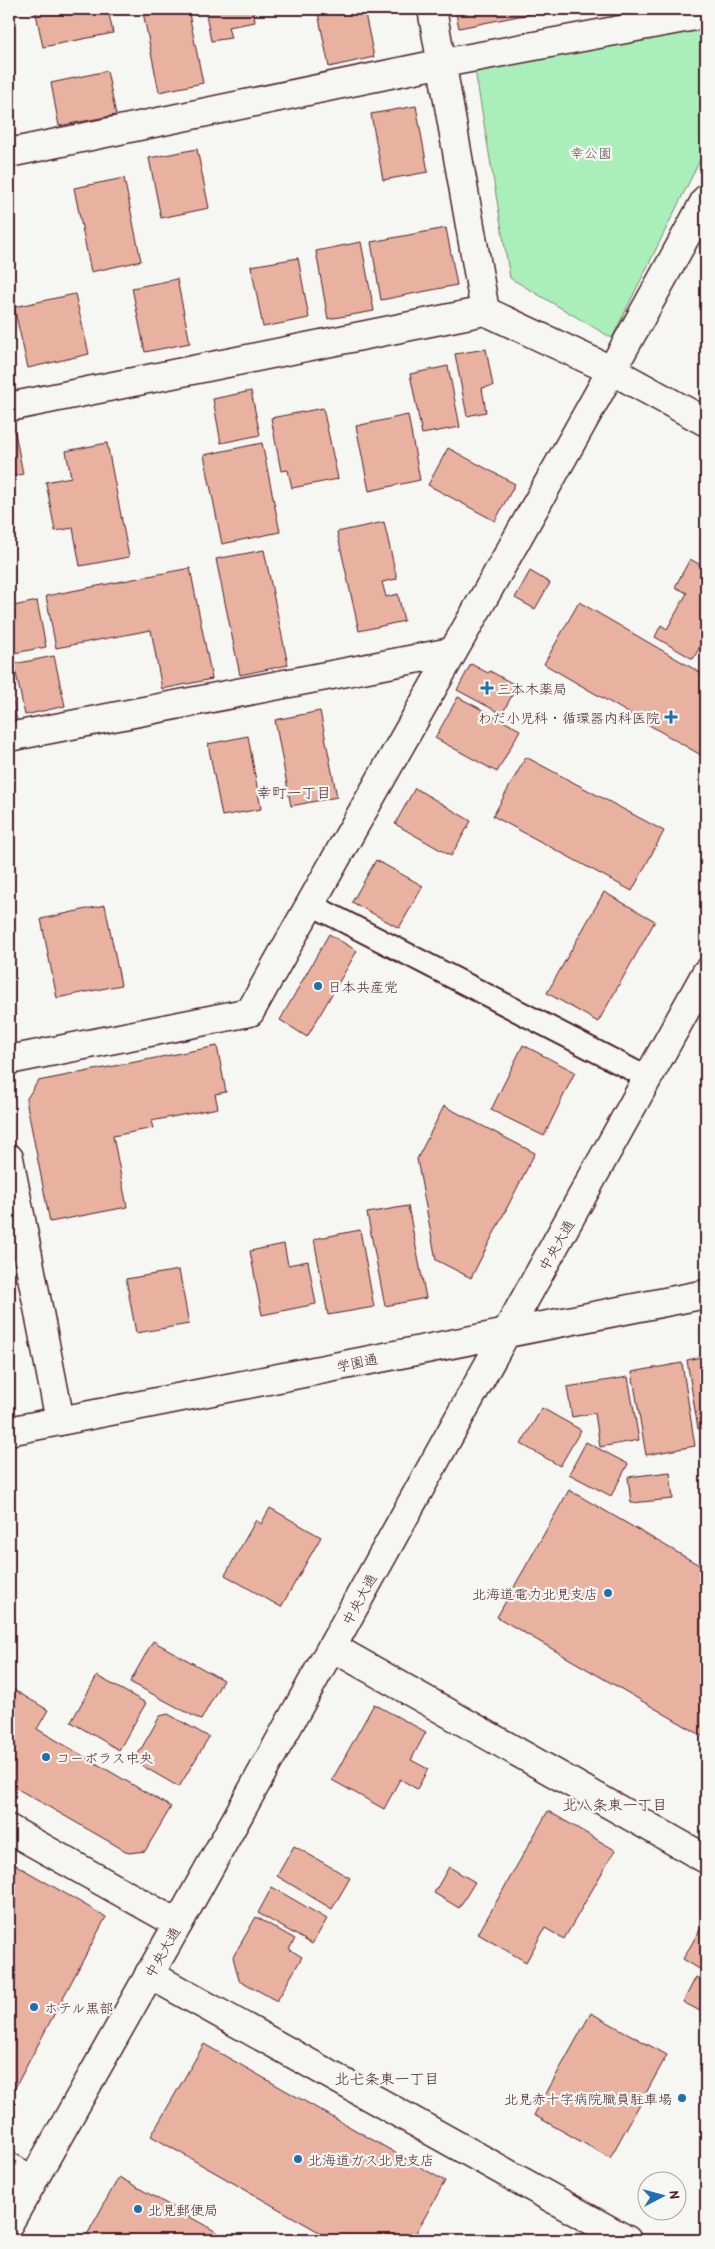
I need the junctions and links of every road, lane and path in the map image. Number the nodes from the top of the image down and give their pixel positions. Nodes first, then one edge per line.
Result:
1 (432, 9) edge
2 (706, 14) edge
3 (443, 63) junction
4 (9, 153) edge
5 (706, 199) edge
6 (485, 311) junction
7 (613, 371) junction
8 (9, 407) edge
9 (706, 422) edge
10 (451, 652) junction
11 (9, 738) edge
12 (310, 904) junction
13 (706, 973) edge
14 (9, 1060) edge
15 (648, 1078) junction
16 (9, 1158) edge
17 (706, 1294) edge
18 (506, 1332) junction
19 (60, 1421) junction
20 (9, 1431) edge
21 (332, 1647) junction
22 (9, 1829) edge
23 (706, 1859) edge
24 (178, 1924) junction
25 (149, 1974) junction
26 (9, 2167) edge
27 (32, 2180) junction
28 (9, 2223) edge
29 (627, 2240) edge

1 - 3 street
2 - 3 street
3 - 4 street
3 - 6 street
5 - 7 street
6 - 7 street
6 - 8 street
7 - 9 street
7 - 10 street
10 - 11 street
10 - 12 street
12 - 14 street
12 - 15 lane
13 - 15 street, 中央大通
15 - 18 street, 中央大通
16 - 19 street
17 - 18 street, 学園通
18 - 19 street, 学園通
18 - 21 street, 中央大通
19 - 20 street, 学園通
21 - 23 street
21 - 24 street, 中央大通
22 - 24 street
24 - 25 street, 中央大通
25 - 27 street, 中央大通
25 - 29 street
26 - 27 street
27 - 28 street, 中央大通

